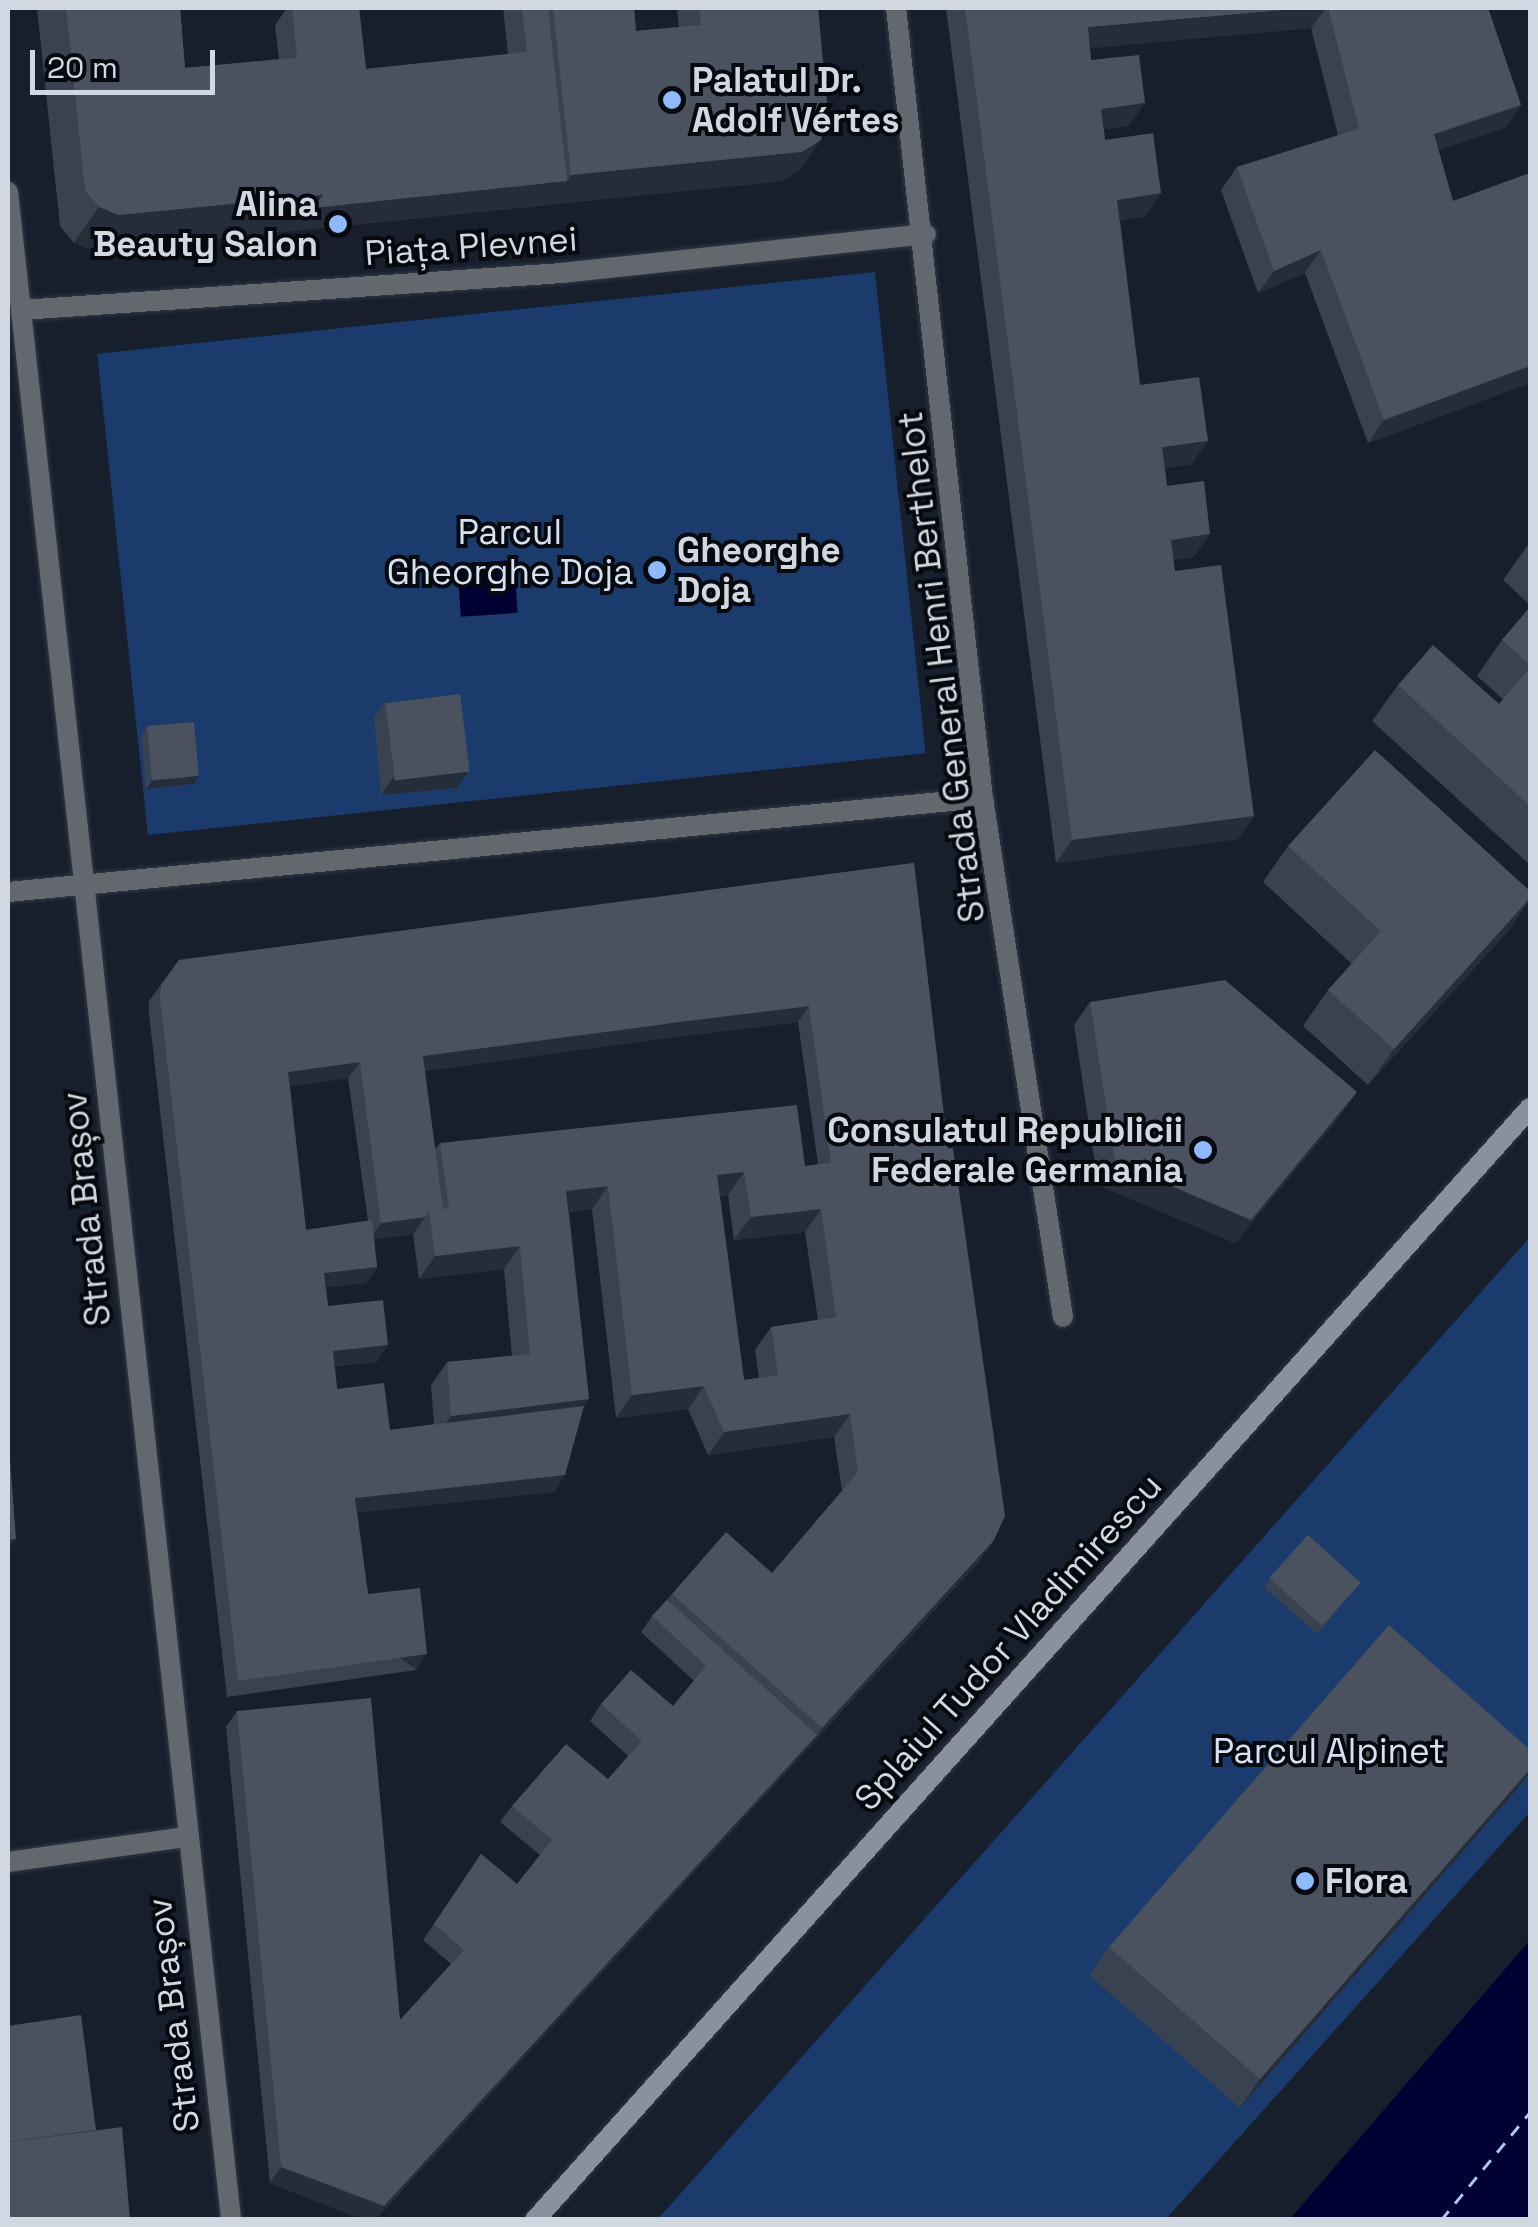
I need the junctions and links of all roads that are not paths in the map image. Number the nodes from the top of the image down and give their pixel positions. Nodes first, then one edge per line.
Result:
1 (896, 8) edge
2 (8, 192) edge
3 (926, 234) junction
4 (20, 310) junction
5 (984, 798) junction
6 (84, 881) junction
7 (8, 892) edge
8 (1530, 1108) edge
9 (1063, 1317) dead end
10 (185, 1837) junction
11 (8, 1862) edge
12 (231, 2220) edge
13 (535, 2220) edge

1 - 3 street, Strada General Henri Berthelot
2 - 4 street, Strada Brașov
3 - 4 street, Piața Plevnei
3 - 5 street, Strada General Henri Berthelot
4 - 6 street, Strada Brașov
5 - 6 street
5 - 9 street, Strada General Henri Berthelot
6 - 7 street
6 - 10 street, Strada Brașov
8 - 13 main road, Splaiul Tudor Vladimirescu
10 - 11 street
10 - 12 street, Strada Brașov

